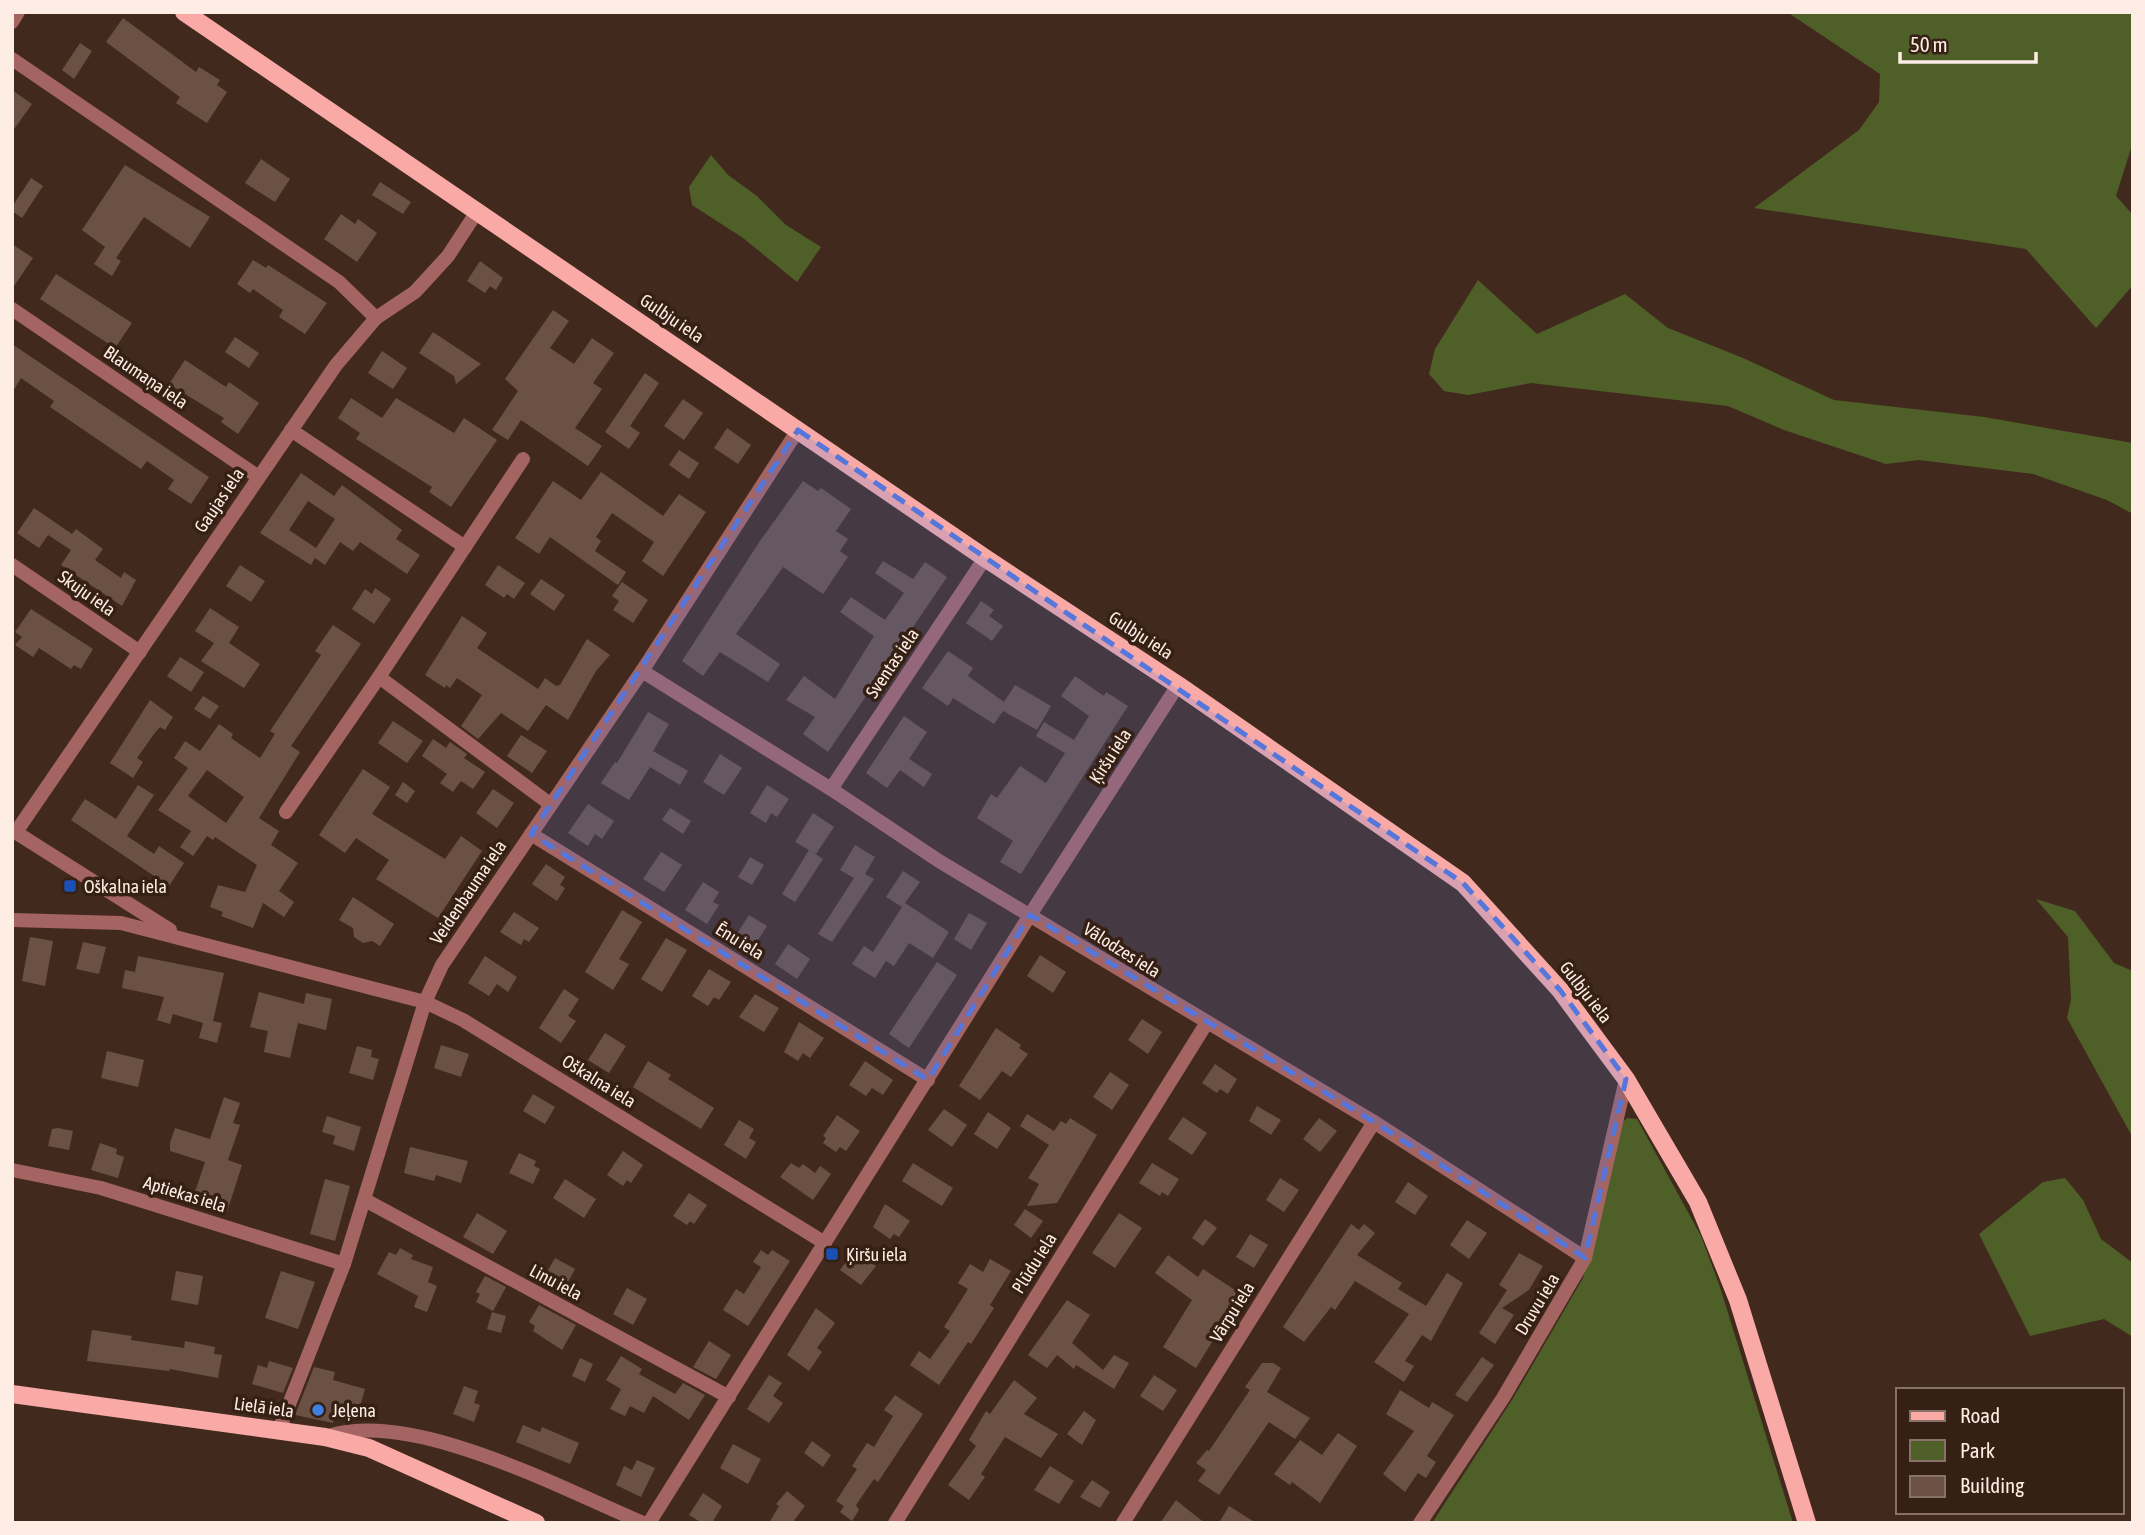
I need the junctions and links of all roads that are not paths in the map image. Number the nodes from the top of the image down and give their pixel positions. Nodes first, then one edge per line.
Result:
1 (184, 12) edge
2 (12, 59) edge
3 (478, 210) junction
4 (12, 309) edge
5 (376, 318) junction
6 (291, 430) junction
7 (799, 430) junction
8 (523, 459) dead end
9 (257, 477) junction
10 (465, 547) junction
11 (985, 558) junction
12 (12, 565) edge
13 (140, 653) junction
14 (642, 671) junction
15 (379, 677) junction
16 (1178, 685) junction
17 (831, 789) junction
18 (550, 804) junction
19 (286, 812) dead end
20 (14, 831) edge
21 (531, 834) junction
22 (1030, 915) junction
23 (12, 920) edge
24 (180, 936) junction
25 (425, 1002) junction
26 (1206, 1024) junction
27 (1626, 1079) junction
28 (928, 1080) junction
29 (1374, 1122) junction
30 (12, 1170) edge
31 (365, 1200) junction
32 (825, 1243) junction
33 (1585, 1258) junction
34 (344, 1264) junction
35 (12, 1394) edge
36 (729, 1397) junction
37 (279, 1430) junction
38 (325, 1437) junction
39 (537, 1523) edge
40 (643, 1523) edge
41 (649, 1523) edge
42 (895, 1523) edge
43 (1123, 1523) edge
44 (1420, 1523) edge
45 (1807, 1523) edge

1 - 3 main road, Gulbju iela
2 - 5 street
3 - 5 street, Gaujas iela
3 - 7 main road, Gulbju iela
4 - 9 street, Blaumaņa iela
5 - 6 street, Gaujas iela
6 - 9 street, Gaujas iela
6 - 10 street
7 - 11 main road, Gulbju iela
7 - 14 street, Veidenbauma iela
8 - 10 street
9 - 13 street, Gaujas iela
10 - 15 street
11 - 16 main road, Gulbju iela
11 - 17 street, Sventas iela
12 - 13 street, Skuju iela
13 - 20 street, Gaujas iela
14 - 17 street, Vālodzes iela
14 - 18 street, Veidenbauma iela
15 - 18 street
15 - 19 street
16 - 22 street, Ķiršu iela
16 - 27 main road, Gulbju iela
17 - 22 street, Vālodzes iela
18 - 21 street, Veidenbauma iela
20 - 24 street
21 - 25 street, Veidenbauma iela
21 - 28 street, Ēnu iela
22 - 26 street, Vālodzes iela
22 - 28 street, Ķiršu iela
23 - 24 street, Oškalna iela
24 - 25 street, Oškalna iela
25 - 31 street, Veidenbauma iela
25 - 32 street, Oškalna iela
26 - 29 street, Vālodzes iela
26 - 42 street, Plūdu iela
27 - 33 street, Druvu iela
27 - 45 main road, Gulbju iela
28 - 32 street, Ķiršu iela
29 - 33 street, Vālodzes iela
29 - 43 street, Vārpu iela
30 - 34 street, Aptiekas iela
31 - 34 street, Veidenbauma iela
31 - 36 street, Linu iela
32 - 36 street, Ķiršu iela
33 - 44 street, Druvu iela
34 - 37 street, Veidenbauma iela
35 - 37 main road, Lielā iela
36 - 41 street, Ķiršu iela
37 - 38 main road, Lielā iela
38 - 39 main road, Lielā iela
38 - 40 street

